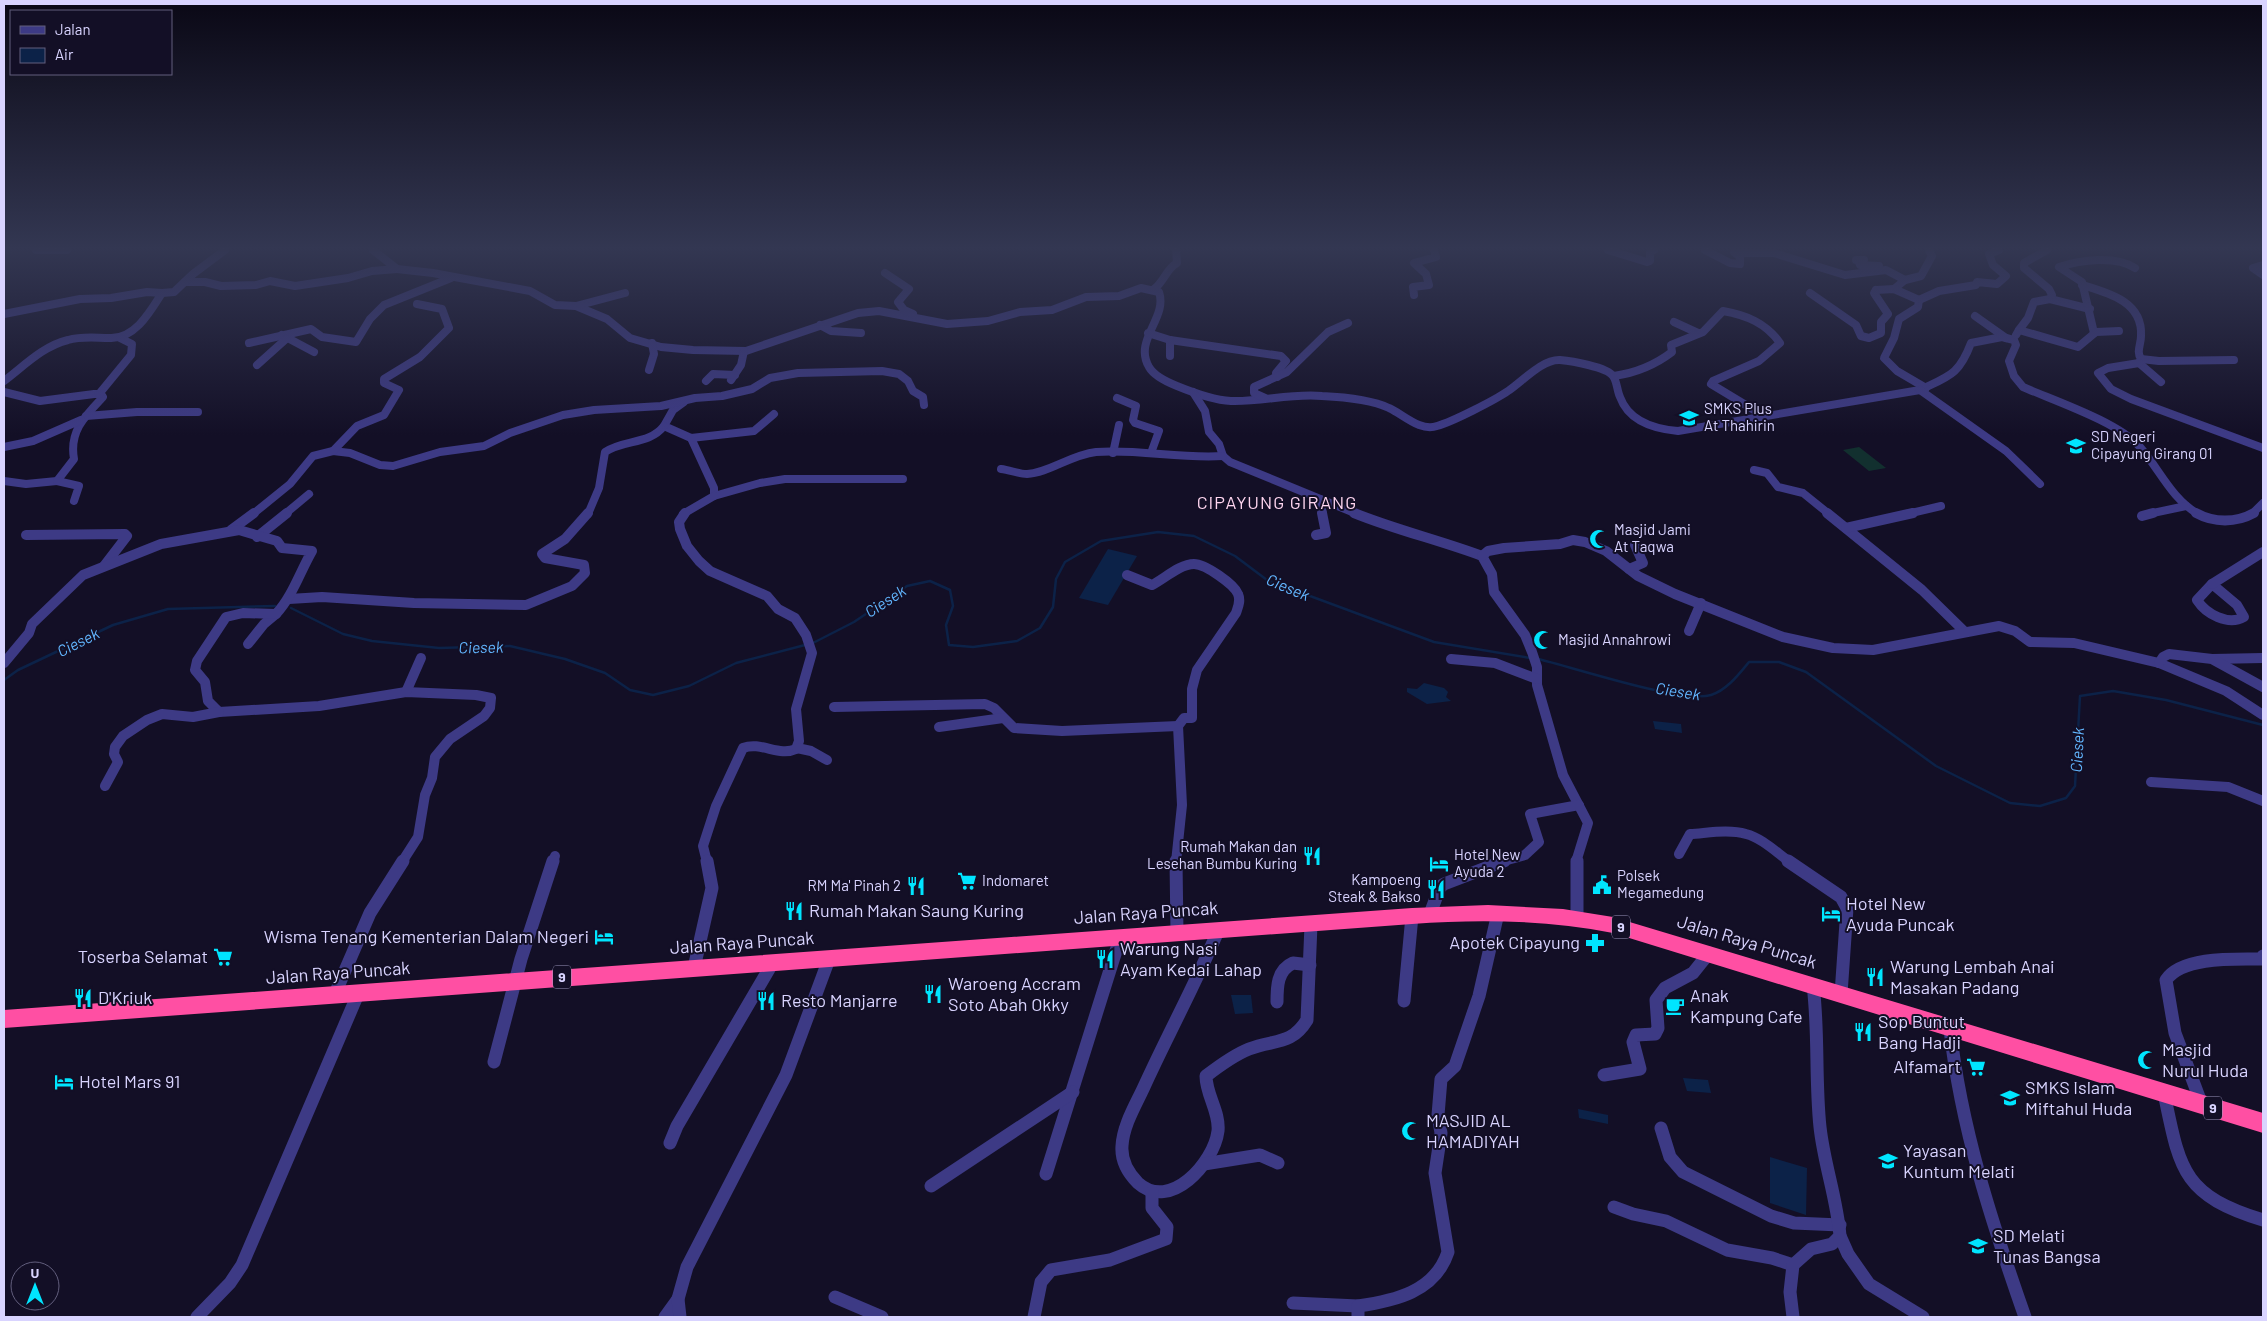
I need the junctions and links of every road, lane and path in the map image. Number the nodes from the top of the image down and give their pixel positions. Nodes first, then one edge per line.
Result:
1 (150, 312) edge
2 (377, 312) edge
3 (442, 312) edge
4 (590, 312) edge
5 (866, 312) edge
6 (882, 312) edge
7 (909, 312) edge
8 (1026, 312) edge
9 (1157, 312) edge
10 (1722, 312) edge
11 (1726, 312) edge
12 (1837, 312) edge
13 (1886, 312) edge
14 (1897, 312) edge
15 (1909, 312) edge
16 (2030, 312) edge
17 (2090, 312) edge
18 (2136, 312) edge
19 (1901, 316) junction
20 (1975, 316) dead end
21 (932, 322) junction
22 (1674, 322) dead end
23 (1348, 323) dead end
24 (820, 325) junction
25 (2019, 330) junction
26 (2119, 331) dead end
27 (861, 333) dead end
28 (1148, 333) junction
29 (1698, 333) junction
30 (2094, 333) junction
31 (284, 337) junction
32 (120, 338) junction
33 (2010, 339) junction
34 (1170, 340) junction
35 (249, 343) dead end
36 (652, 343) junction
37 (744, 351) junction
38 (314, 352) dead end
39 (1170, 356) dead end
40 (2234, 360) dead end
41 (2140, 361) junction
42 (257, 365) dead end
43 (650, 370) dead end
44 (1614, 376) junction
45 (1277, 377) junction
46 (4, 381) edge
47 (706, 381) dead end
48 (2161, 382) dead end
49 (1923, 389) junction
50 (4, 392) edge
51 (1193, 392) junction
52 (99, 394) junction
53 (1117, 398) dead end
54 (689, 399) junction
55 (1266, 399) junction
56 (924, 405) dead end
57 (198, 412) dead end
58 (774, 414) dead end
59 (1765, 416) junction
60 (84, 418) junction
61 (1120, 425) dead end
62 (664, 426) junction
63 (691, 438) junction
64 (4, 447) edge
65 (2263, 448) edge
66 (333, 452) junction
67 (1113, 453) junction
68 (1151, 453) junction
69 (1223, 456) junction
70 (1001, 469) dead end
71 (1754, 470) dead end
72 (903, 479) dead end
73 (4, 481) edge
74 (58, 481) junction
75 (2040, 484) dead end
76 (309, 494) dead end
77 (714, 496) junction
78 (1320, 499) junction
79 (74, 501) dead end
80 (2263, 503) edge
81 (1941, 506) dead end
82 (2186, 506) junction
83 (2142, 516) dead end
84 (1846, 528) junction
85 (230, 531) junction
86 (26, 535) dead end
87 (1316, 535) dead end
88 (257, 537) junction
89 (1635, 545) dead end
90 (2263, 552) edge
91 (1482, 556) junction
92 (104, 566) junction
93 (1629, 569) junction
94 (1127, 576) dead end
95 (2212, 584) junction
96 (288, 601) junction
97 (1701, 603) junction
98 (277, 613) junction
99 (1961, 628) junction
100 (1688, 631) dead end
101 (248, 644) dead end
102 (421, 658) dead end
103 (1451, 658) dead end
104 (2263, 658) edge
105 (2212, 659) junction
106 (4, 663) edge
107 (2159, 663) junction
108 (1537, 679) junction
109 (2263, 687) edge
110 (406, 692) junction
111 (834, 707) dead end
112 (219, 712) junction
113 (2263, 715) edge
114 (1003, 718) junction
115 (939, 726) dead end
116 (1178, 726) junction
117 (797, 748) junction
118 (827, 760) dead end
119 (2151, 782) dead end
120 (105, 786) dead end
121 (2263, 801) edge
122 (1579, 805) junction
123 (1679, 854) dead end
124 (555, 856) dead end
125 (1498, 913) junction
126 (1421, 915) junction
127 (1577, 917) junction
128 (1312, 925) junction
129 (1218, 931) junction
130 (1177, 933) junction
131 (1120, 938) junction
132 (1709, 953) junction
133 (2263, 958) edge
134 (828, 960) junction
135 (772, 964) junction
136 (1310, 965) junction
137 (694, 968) junction
138 (515, 981) junction
139 (1812, 985) junction
140 (358, 994) junction
141 (1841, 994) junction
142 (334, 996) junction
143 (1404, 1001) dead end
144 (1276, 1002) dead end
145 (4, 1019) edge
146 (1950, 1029) junction
147 (494, 1062) dead end
148 (1604, 1075) dead end
149 (1073, 1092) junction
150 (2164, 1093) junction
151 (2202, 1104) junction
152 (2263, 1123) edge
153 (1661, 1128) dead end
154 (670, 1143) dead end
155 (1278, 1163) dead end
156 (1204, 1164) junction
157 (1046, 1174) dead end
158 (931, 1186) dead end
159 (1152, 1192) junction
160 (1614, 1207) dead end
161 (2263, 1220) edge
162 (1840, 1230) junction
163 (1794, 1265) junction
164 (835, 1297) dead end
165 (678, 1298) junction
166 (1293, 1303) dead end
167 (1358, 1312) edge
168 (197, 1317) edge
169 (665, 1317) edge
170 (680, 1317) edge
171 (882, 1317) edge
172 (1034, 1317) edge
173 (1793, 1317) edge
174 (1923, 1317) edge
175 (2025, 1317) edge

1 - 32 street
2 - 31 street
3 - 66 street
4 - 36 street
5 - 24 street
6 - 21 street
7 - 21 street
8 - 21 street
9 - 28 street
10 - 29 street
11 - 59 street
12 - 13 street
14 - 19 street
15 - 19 street
16 - 25 street
17 - 30 street
18 - 41 street
19 - 49 street
20 - 33 street
22 - 29 street
23 - 45 street
24 - 27 street
24 - 37 street
25 - 30 street
25 - 33 street
26 - 30 street
28 - 34 street
28 - 51 street
29 - 44 street
31 - 35 street
31 - 38 street
31 - 42 street
32 - 46 street
32 - 52 street
33 - 49 street
33 - 82 street
34 - 39 street
34 - 45 street
36 - 37 street
36 - 43 street
37 - 47 street
40 - 41 street
41 - 48 street
41 - 65 street
44 - 55 street
44 - 59 street
45 - 55 street
49 - 59 street
49 - 75 street
50 - 52 street
51 - 55 street
51 - 69 street
52 - 60 street
53 - 68 street
54 - 56 street
54 - 62 street
54 - 66 street
57 - 60 street
58 - 63 street
60 - 64 street
60 - 74 street
61 - 67 street
62 - 63 street
62 - 96 street
63 - 77 street
66 - 85 street
67 - 68 street
67 - 70 street
68 - 69 street
69 - 78 street
71 - 84 street
72 - 77 street
73 - 74 street
74 - 79 street
76 - 88 street
77 - 117 street
78 - 87 street
78 - 91 street
80 - 82 street
81 - 84 street
82 - 83 street
84 - 99 street
85 - 88 street
85 - 92 street
86 - 92 street
88 - 96 street
89 - 93 street
90 - 95 street
91 - 93 street
91 - 108 street
92 - 106 street
93 - 97 street
94 - 116 street
95 - 95 street
96 - 98 street
97 - 99 street
97 - 100 street
98 - 101 street
98 - 112 street
99 - 107 street
102 - 110 street
103 - 108 street
104 - 105 street
105 - 107 street
105 - 109 street
107 - 113 street
108 - 122 street
110 - 112 street
110 - 142 street
111 - 114 street
112 - 120 street
114 - 115 street
114 - 116 street
116 - 130 street
117 - 118 street
117 - 137 street
119 - 121 street
122 - 126 street
122 - 127 street
123 - 141 street
124 - 138 street
125 - 126 highway, Jalan Raya Puncak / 9
125 - 127 highway, Jalan Raya Puncak / 9
125 - 167 street
126 - 128 highway, Jalan Raya Puncak / 9
126 - 143 street
127 - 132 highway, Jalan Raya Puncak / 9
128 - 129 highway, Jalan Raya Puncak / 9
128 - 136 street
129 - 130 highway, Jalan Raya Puncak / 9
129 - 159 street
130 - 131 highway, Jalan Raya Puncak / 9
131 - 134 highway, Jalan Raya Puncak / 9
131 - 149 street
132 - 139 highway, Jalan Raya Puncak / 9
132 - 148 street
133 - 151 street
134 - 135 highway, Jalan Raya Puncak / 9
134 - 165 street
135 - 137 highway, Jalan Raya Puncak / 9
135 - 154 street
136 - 144 street
136 - 156 street
137 - 138 highway, Jalan Raya Puncak / 9
138 - 140 highway, Jalan Raya Puncak / 9
138 - 147 street
139 - 141 highway, Jalan Raya Puncak / 9
139 - 162 street
140 - 142 highway, Jalan Raya Puncak / 9
140 - 168 street
141 - 146 highway, Jalan Raya Puncak / 9
142 - 145 highway, Jalan Raya Puncak / 9
146 - 150 highway, Jalan Raya Puncak / 9
146 - 175 street
149 - 157 street
149 - 158 street
150 - 151 highway, Jalan Raya Puncak / 9
150 - 161 street
151 - 152 highway, Jalan Raya Puncak / 9
153 - 162 street
155 - 156 street
156 - 159 street
159 - 172 street
160 - 163 street
162 - 163 street
162 - 174 street
163 - 173 street
164 - 171 street
165 - 169 street
165 - 170 street
166 - 167 street

